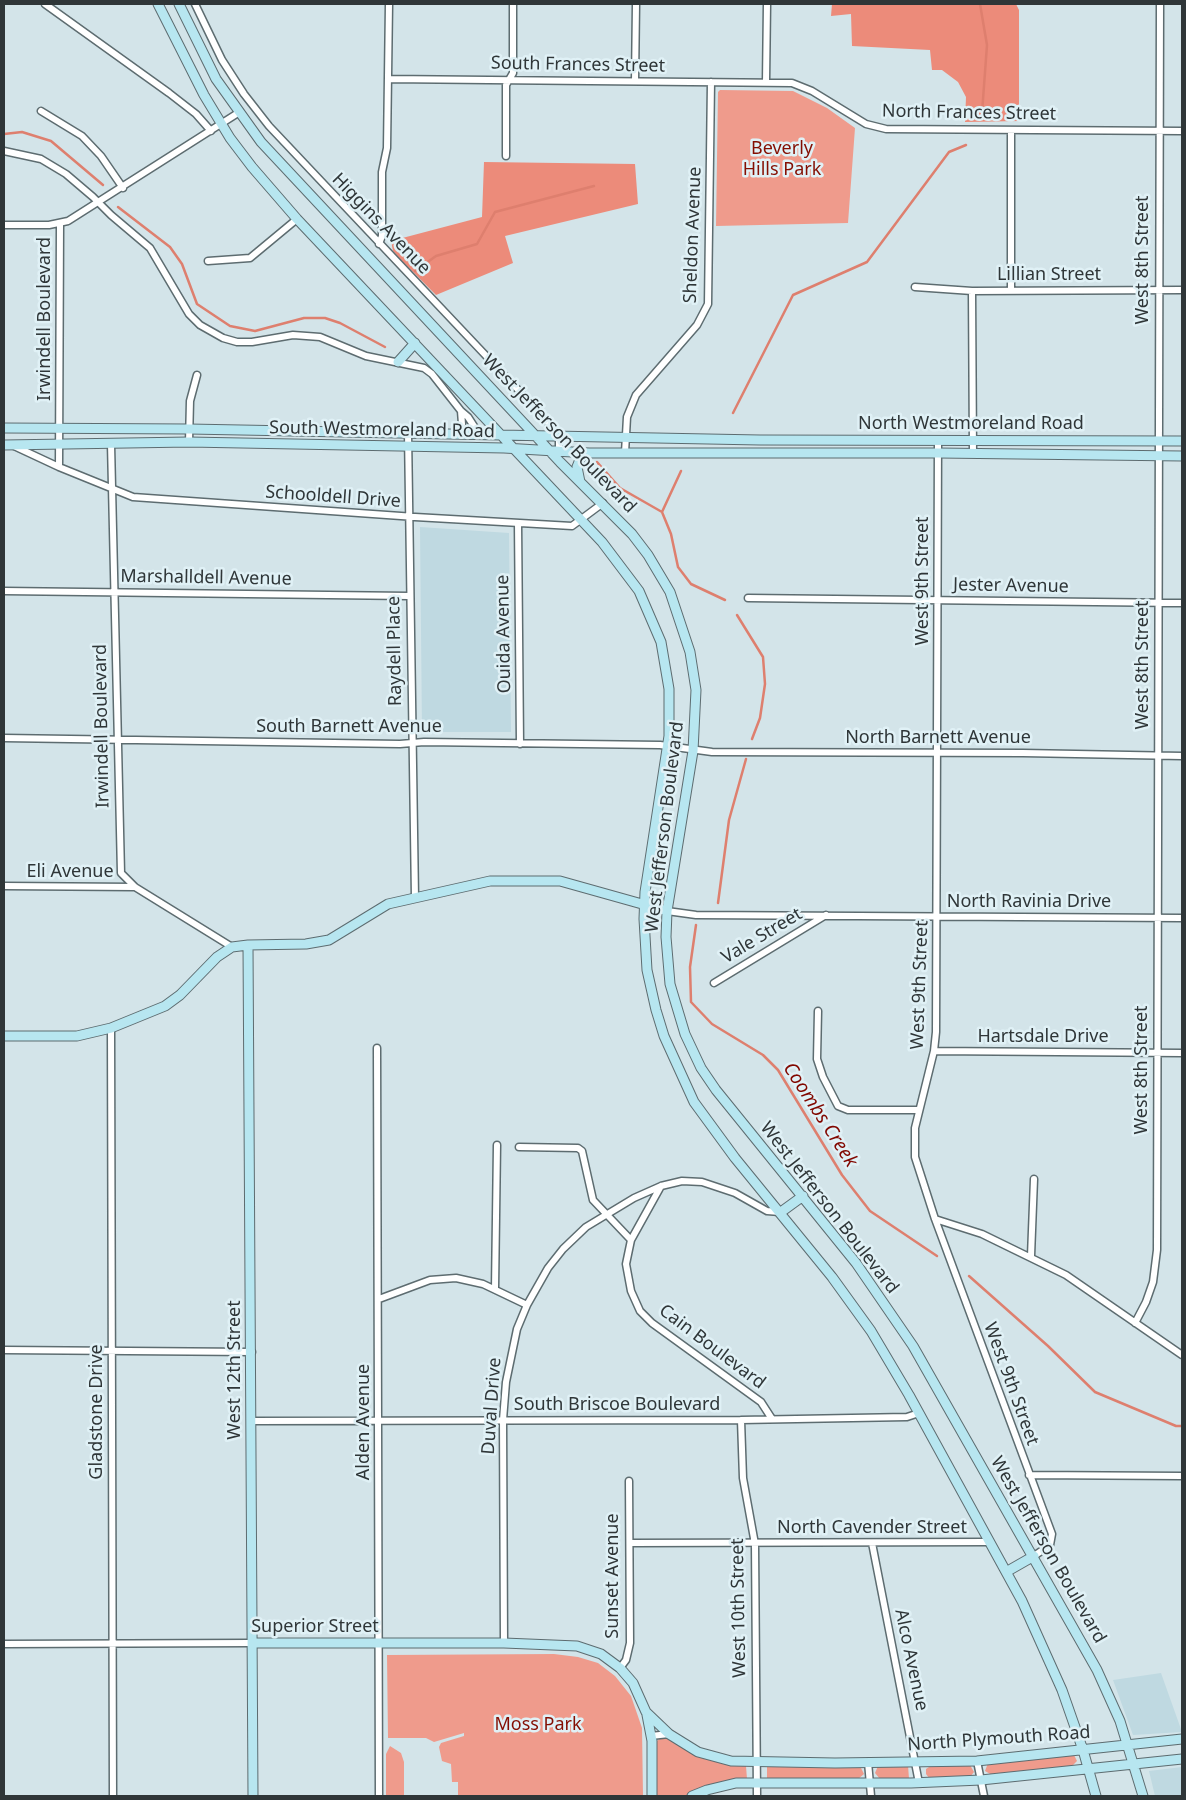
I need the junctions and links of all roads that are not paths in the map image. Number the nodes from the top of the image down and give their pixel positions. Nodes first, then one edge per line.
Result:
1 (45, 4) edge
2 (158, 4) edge
3 (179, 4) edge
4 (195, 4) edge
5 (389, 4) edge
6 (513, 4) edge
7 (636, 4) edge
8 (767, 4) edge
9 (1160, 4) edge
10 (388, 79) junction
11 (510, 79) junction
12 (635, 81) junction
13 (711, 82) junction
14 (766, 82) junction
15 (41, 111) dead end
16 (238, 113) junction
17 (221, 124) junction
18 (1011, 130) junction
19 (211, 131) junction
20 (1159, 131) junction
21 (1182, 131) edge
22 (4, 151) edge
23 (506, 156) dead end
24 (123, 188) junction
25 (99, 203) junction
26 (296, 218) junction
27 (60, 224) junction
28 (4, 225) edge
29 (379, 244) junction
30 (208, 261) dead end
31 (915, 287) dead end
32 (1011, 290) junction
33 (1158, 290) junction
34 (1182, 290) edge
35 (972, 291) junction
36 (414, 343) junction
37 (398, 362) junction
38 (197, 375) dead end
39 (461, 411) junction
40 (4, 428) edge
41 (59, 429) junction
42 (189, 429) junction
43 (408, 433) junction
44 (460, 434) junction
45 (479, 434) junction
46 (504, 436) junction
47 (625, 436) junction
48 (538, 437) junction
49 (559, 437) junction
50 (760, 440) joint
51 (938, 440) junction
52 (973, 440) junction
53 (1158, 441) junction
54 (1182, 441) edge
55 (189, 442) junction
56 (111, 444) junction
57 (8, 445) edge
58 (59, 445) junction
59 (408, 447) junction
60 (516, 449) junction
61 (554, 451) junction
62 (760, 452) joint
63 (589, 453) junction
64 (625, 453) junction
65 (938, 453) junction
66 (973, 453) junction
67 (1158, 456) junction
68 (1182, 456) edge
69 (59, 467) junction
70 (580, 483) junction
71 (112, 490) junction
72 (603, 503) junction
73 (408, 517) junction
74 (582, 520) junction
75 (518, 523) junction
76 (4, 591) edge
77 (115, 592) junction
78 (409, 596) junction
79 (748, 598) dead end
80 (938, 600) junction
81 (1158, 603) junction
82 (1182, 603) edge
83 (4, 738) edge
84 (118, 740) junction
85 (412, 743) junction
86 (520, 744) junction
87 (668, 746) junction
88 (693, 751) junction
89 (938, 753) junction
90 (1158, 756) junction
91 (1182, 756) edge
92 (4, 886) edge
93 (135, 887) junction
94 (415, 898) junction
95 (644, 904) junction
96 (667, 911) junction
97 (826, 915) junction
98 (937, 916) junction
99 (1158, 918) junction
100 (1182, 918) edge
101 (248, 945) junction
102 (232, 948) junction
103 (714, 983) dead end
104 (818, 1011) dead end
105 (111, 1028) junction
106 (4, 1036) edge
107 (377, 1048) dead end
108 (934, 1052) junction
109 (1158, 1052) junction
110 (1182, 1053) edge
111 (918, 1110) junction
112 (497, 1145) dead end
113 (519, 1147) dead end
114 (1034, 1180) dead end
115 (661, 1186) junction
116 (803, 1196) junction
117 (781, 1212) junction
118 (606, 1214) junction
119 (935, 1219) junction
120 (631, 1240) junction
121 (1031, 1256) junction
122 (495, 1289) junction
123 (379, 1299) junction
124 (527, 1305) junction
125 (1135, 1323) junction
126 (4, 1350) edge
127 (112, 1352) junction
128 (252, 1352) junction
129 (1182, 1355) edge
130 (919, 1413) junction
131 (772, 1419) junction
132 (503, 1420) junction
133 (741, 1420) junction
134 (252, 1421) junction
135 (378, 1421) junction
136 (1030, 1475) junction
137 (1182, 1476) edge
138 (629, 1481) dead end
139 (990, 1542) junction
140 (872, 1543) junction
141 (631, 1544) junction
142 (755, 1544) junction
143 (1034, 1556) junction
144 (1006, 1572) junction
145 (112, 1643) junction
146 (252, 1643) junction
147 (504, 1643) junction
148 (4, 1644) edge
149 (379, 1644) junction
150 (620, 1668) junction
151 (646, 1712) junction
152 (669, 1734) junction
153 (651, 1736) junction
154 (1182, 1739) edge
155 (1128, 1746) junction
156 (1083, 1750) junction
157 (1182, 1759) edge
158 (977, 1761) junction
159 (757, 1762) junction
160 (868, 1762) junction
161 (916, 1762) junction
162 (1133, 1764) junction
163 (1088, 1769) junction
164 (981, 1780) junction
165 (757, 1782) junction
166 (870, 1783) junction
167 (920, 1783) junction
168 (113, 1796) edge
169 (253, 1796) edge
170 (378, 1796) edge
171 (652, 1796) edge
172 (692, 1796) edge
173 (757, 1796) edge
174 (871, 1796) edge
175 (984, 1796) edge
176 (1096, 1796) edge
177 (1143, 1796) edge

1 - 19 street
2 - 17 main road, West Jefferson Boulevard
3 - 16 main road, West Jefferson Boulevard
4 - 29 street, Higgins Avenue
5 - 10 street
6 - 11 street
7 - 12 street
8 - 14 street
9 - 20 street, West 8th Street
10 - 11 street, South Frances Street
10 - 29 street
11 - 12 street, South Frances Street
11 - 23 street
12 - 13 street, South Frances Street
13 - 14 street, South Frances Street
13 - 47 street, Sheldon Avenue
14 - 18 street, North Frances Street
15 - 24 street
16 - 17 street, Irwindell Boulevard
16 - 48 main road, West Jefferson Boulevard
17 - 19 street, Irwindell Boulevard
17 - 26 main road, West Jefferson Boulevard
18 - 20 street, North Frances Street
18 - 32 street
19 - 24 street, Irwindell Boulevard
20 - 21 street, North Frances Street
20 - 33 street, West 8th Street
22 - 25 street
24 - 25 street, Irwindell Boulevard
25 - 27 street, Irwindell Boulevard
25 - 37 street
26 - 30 street
26 - 36 main road, West Jefferson Boulevard
27 - 28 street
27 - 41 street, Irwindell Boulevard
29 - 49 street, Higgins Avenue
31 - 35 street, Lillian Street
32 - 33 street, Lillian Street
32 - 35 street, Lillian Street
33 - 34 street, Lillian Street
33 - 53 street, West 8th Street
35 - 52 street
36 - 37 main road
36 - 46 main road, West Jefferson Boulevard
37 - 39 street
38 - 42 street
39 - 44 street
39 - 45 street
40 - 41 main road, South Westmoreland Road
41 - 42 main road, South Westmoreland Road
41 - 58 street, Irwindell Boulevard
42 - 43 main road, South Westmoreland Road
42 - 55 street
43 - 44 main road, South Westmoreland Road
43 - 59 street, Raydell Place
44 - 45 main road, South Westmoreland Road
45 - 46 main road, South Westmoreland Road
46 - 48 main road, South Westmoreland Road
46 - 60 main road, West Jefferson Boulevard
47 - 49 main road, South Westmoreland Road
47 - 50 main road, South Westmoreland Road
47 - 64 street, Sheldon Avenue
48 - 49 main road, South Westmoreland Road
48 - 61 main road, West Jefferson Boulevard
49 - 61 street
50 - 51 main road, North Westmoreland Road
51 - 52 main road, North Westmoreland Road
51 - 65 street, West 9th Street
52 - 53 main road, North Westmoreland Road
52 - 66 street
53 - 54 main road, North Westmoreland Road
53 - 67 street, West 8th Street
55 - 56 main road, South Westmoreland Road
55 - 59 main road, South Westmoreland Road
56 - 58 main road, South Westmoreland Road
56 - 71 street, Irwindell Boulevard
57 - 58 main road, South Westmoreland Road
57 - 69 street, Schooldell Drive
58 - 69 street
59 - 60 main road, South Westmoreland Road
59 - 73 street, Raydell Place
60 - 61 main road, South Westmoreland Road
60 - 74 main road, West Jefferson Boulevard
61 - 63 main road, South Westmoreland Road
61 - 70 main road, West Jefferson Boulevard
62 - 64 main road, South Westmoreland Road
62 - 65 main road, North Westmoreland Road
63 - 64 main road, South Westmoreland Road
63 - 70 main road
65 - 66 main road, North Westmoreland Road
65 - 80 street, West 9th Street
66 - 67 main road, North Westmoreland Road
67 - 68 main road, North Westmoreland Road
67 - 81 street, West 8th Street
69 - 71 street, Schooldell Drive
70 - 72 main road, West Jefferson Boulevard
71 - 73 street, Schooldell Drive
71 - 77 street, Irwindell Boulevard
72 - 74 street, Schooldell Drive
72 - 88 main road, West Jefferson Boulevard
73 - 75 street, Schooldell Drive
73 - 78 street, Raydell Place
74 - 75 street, Schooldell Drive
74 - 87 main road, West Jefferson Boulevard
75 - 86 street, Ouida Avenue
76 - 77 street, Marshalldell Avenue
77 - 78 street, Marshalldell Avenue
77 - 84 street, Irwindell Boulevard
78 - 85 street, Raydell Place
79 - 80 street, Jester Avenue
80 - 81 street, Jester Avenue
80 - 89 street, West 9th Street
81 - 82 street, Jester Avenue
81 - 90 street, West 8th Street
83 - 84 street, South Barnett Avenue
84 - 85 street, South Barnett Avenue
84 - 93 street, Irwindell Boulevard
85 - 86 street, South Barnett Avenue
85 - 94 street, Raydell Place
86 - 87 street, South Barnett Avenue
87 - 88 street, South Barnett Avenue
87 - 95 main road, West Jefferson Boulevard
88 - 89 street, North Barnett Avenue
88 - 96 main road, West Jefferson Boulevard
89 - 90 street, North Barnett Avenue
89 - 98 street, West 9th Street
90 - 91 street, North Barnett Avenue
90 - 99 street, West 8th Street
92 - 93 street, Eli Avenue
93 - 102 street, Irwindell Boulevard
94 - 95 main road
94 - 101 main road
95 - 96 main road
95 - 117 main road, West Jefferson Boulevard
96 - 97 street, North Ravinia Drive
96 - 116 main road, West Jefferson Boulevard
97 - 98 street, North Ravinia Drive
97 - 103 street, Vale Street
98 - 99 street, North Ravinia Drive
98 - 108 street, West 9th Street
99 - 100 street, North Ravinia Drive
99 - 109 street, West 8th Street
101 - 102 main road
101 - 128 main road, West 12th Street
102 - 105 main road
104 - 111 street
105 - 106 main road
105 - 127 street, Gladstone Drive
107 - 123 street, Alden Avenue
108 - 109 street, Hartsdale Drive
108 - 111 street, West 9th Street
109 - 110 street, Hartsdale Drive
109 - 125 street, West 8th Street
111 - 119 street, West 9th Street
112 - 122 street
113 - 118 street
114 - 121 street
115 - 117 street, Duval Drive
115 - 118 street, Duval Drive
115 - 120 street, Cain Boulevard
116 - 117 main road
116 - 143 main road, West Jefferson Boulevard
117 - 130 main road, West Jefferson Boulevard
118 - 120 street
118 - 124 street, Duval Drive
119 - 121 street
119 - 136 street, West 9th Street
120 - 131 street, Cain Boulevard
121 - 125 street
122 - 123 street
122 - 124 street
123 - 135 street, Alden Avenue
124 - 132 street, Duval Drive
125 - 129 street
126 - 127 street
127 - 128 street
127 - 145 street, Gladstone Drive
128 - 134 main road, West 12th Street
130 - 131 street, South Briscoe Boulevard
130 - 139 main road, West Jefferson Boulevard
131 - 133 street, South Briscoe Boulevard
132 - 133 street, South Briscoe Boulevard
132 - 135 street, South Briscoe Boulevard
132 - 147 street, Duval Drive
133 - 142 street, West 10th Street
134 - 135 street, South Briscoe Boulevard
134 - 146 main road, West 12th Street
135 - 149 street, Alden Avenue
136 - 137 street
136 - 143 street, West 9th Street
138 - 141 street, Sunset Avenue
139 - 140 street, North Cavender Street
139 - 144 main road, West Jefferson Boulevard
140 - 142 street, North Cavender Street
140 - 161 street, Alco Avenue
141 - 142 street, North Cavender Street
141 - 150 street, Sunset Avenue
142 - 159 street, West 10th Street
143 - 144 main road
143 - 155 main road, West Jefferson Boulevard
144 - 156 main road, West Jefferson Boulevard
145 - 146 street, Superior Street
145 - 148 street, Superior Street
145 - 168 street, Gladstone Drive
146 - 149 main road, Superior Street
146 - 169 main road, West 12th Street
147 - 149 main road, Superior Street
147 - 150 main road, Superior Street
149 - 170 street, Alden Avenue
150 - 151 main road, Superior Street
151 - 152 main road, North Plymouth Road
151 - 153 main road
152 - 153 street
152 - 159 main road, North Plymouth Road
153 - 171 main road
154 - 155 main road, North Plymouth Road
155 - 156 main road, North Plymouth Road
155 - 162 main road, West Jefferson Boulevard
156 - 158 main road, North Plymouth Road
156 - 163 main road, West Jefferson Boulevard
157 - 162 main road, North Plymouth Road
158 - 161 main road, North Plymouth Road
158 - 164 street
159 - 160 main road, North Plymouth Road
159 - 165 street, West 10th Street
160 - 161 main road, North Plymouth Road
160 - 166 street
161 - 167 street, Alco Avenue
162 - 163 main road, North Plymouth Road
162 - 177 main road, West Jefferson Boulevard
163 - 164 main road, North Plymouth Road
163 - 176 main road, West Jefferson Boulevard
164 - 167 main road, North Plymouth Road
164 - 175 street
165 - 166 main road, North Plymouth Road
165 - 172 main road, North Plymouth Road
165 - 173 street, West 10th Street
166 - 167 main road, North Plymouth Road
166 - 174 street

